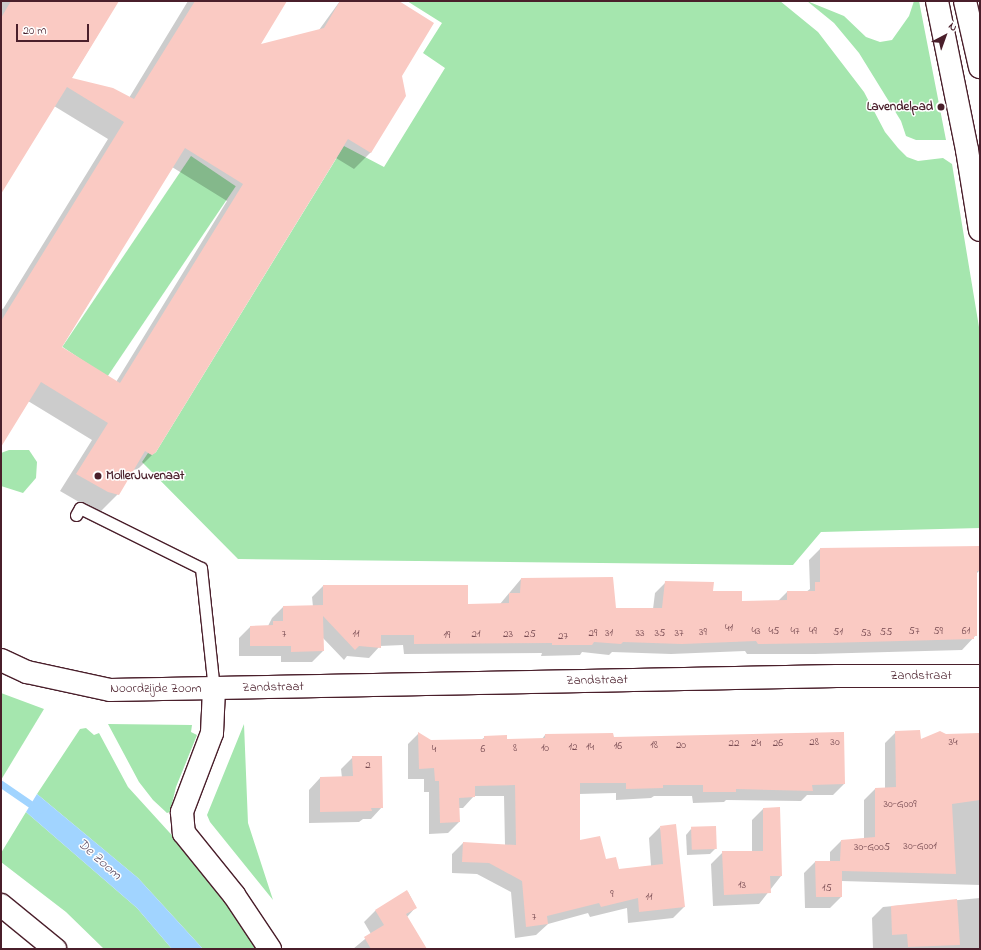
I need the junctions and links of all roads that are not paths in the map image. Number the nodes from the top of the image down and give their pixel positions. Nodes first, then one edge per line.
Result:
1 (937, 1) edge
2 (965, 1) edge
3 (980, 67) edge
4 (980, 230) edge
5 (76, 515) dead end
6 (1, 660) edge
7 (980, 676) edge
8 (214, 689) junction
9 (1, 905) edge
10 (55, 949) edge
11 (270, 949) edge

1 - 4 street
2 - 3 street
5 - 8 lane
6 - 8 street, Noordzijde Zoom
7 - 8 street, Zandstraat
8 - 11 street, Noordzijde Zoom
9 - 10 street

